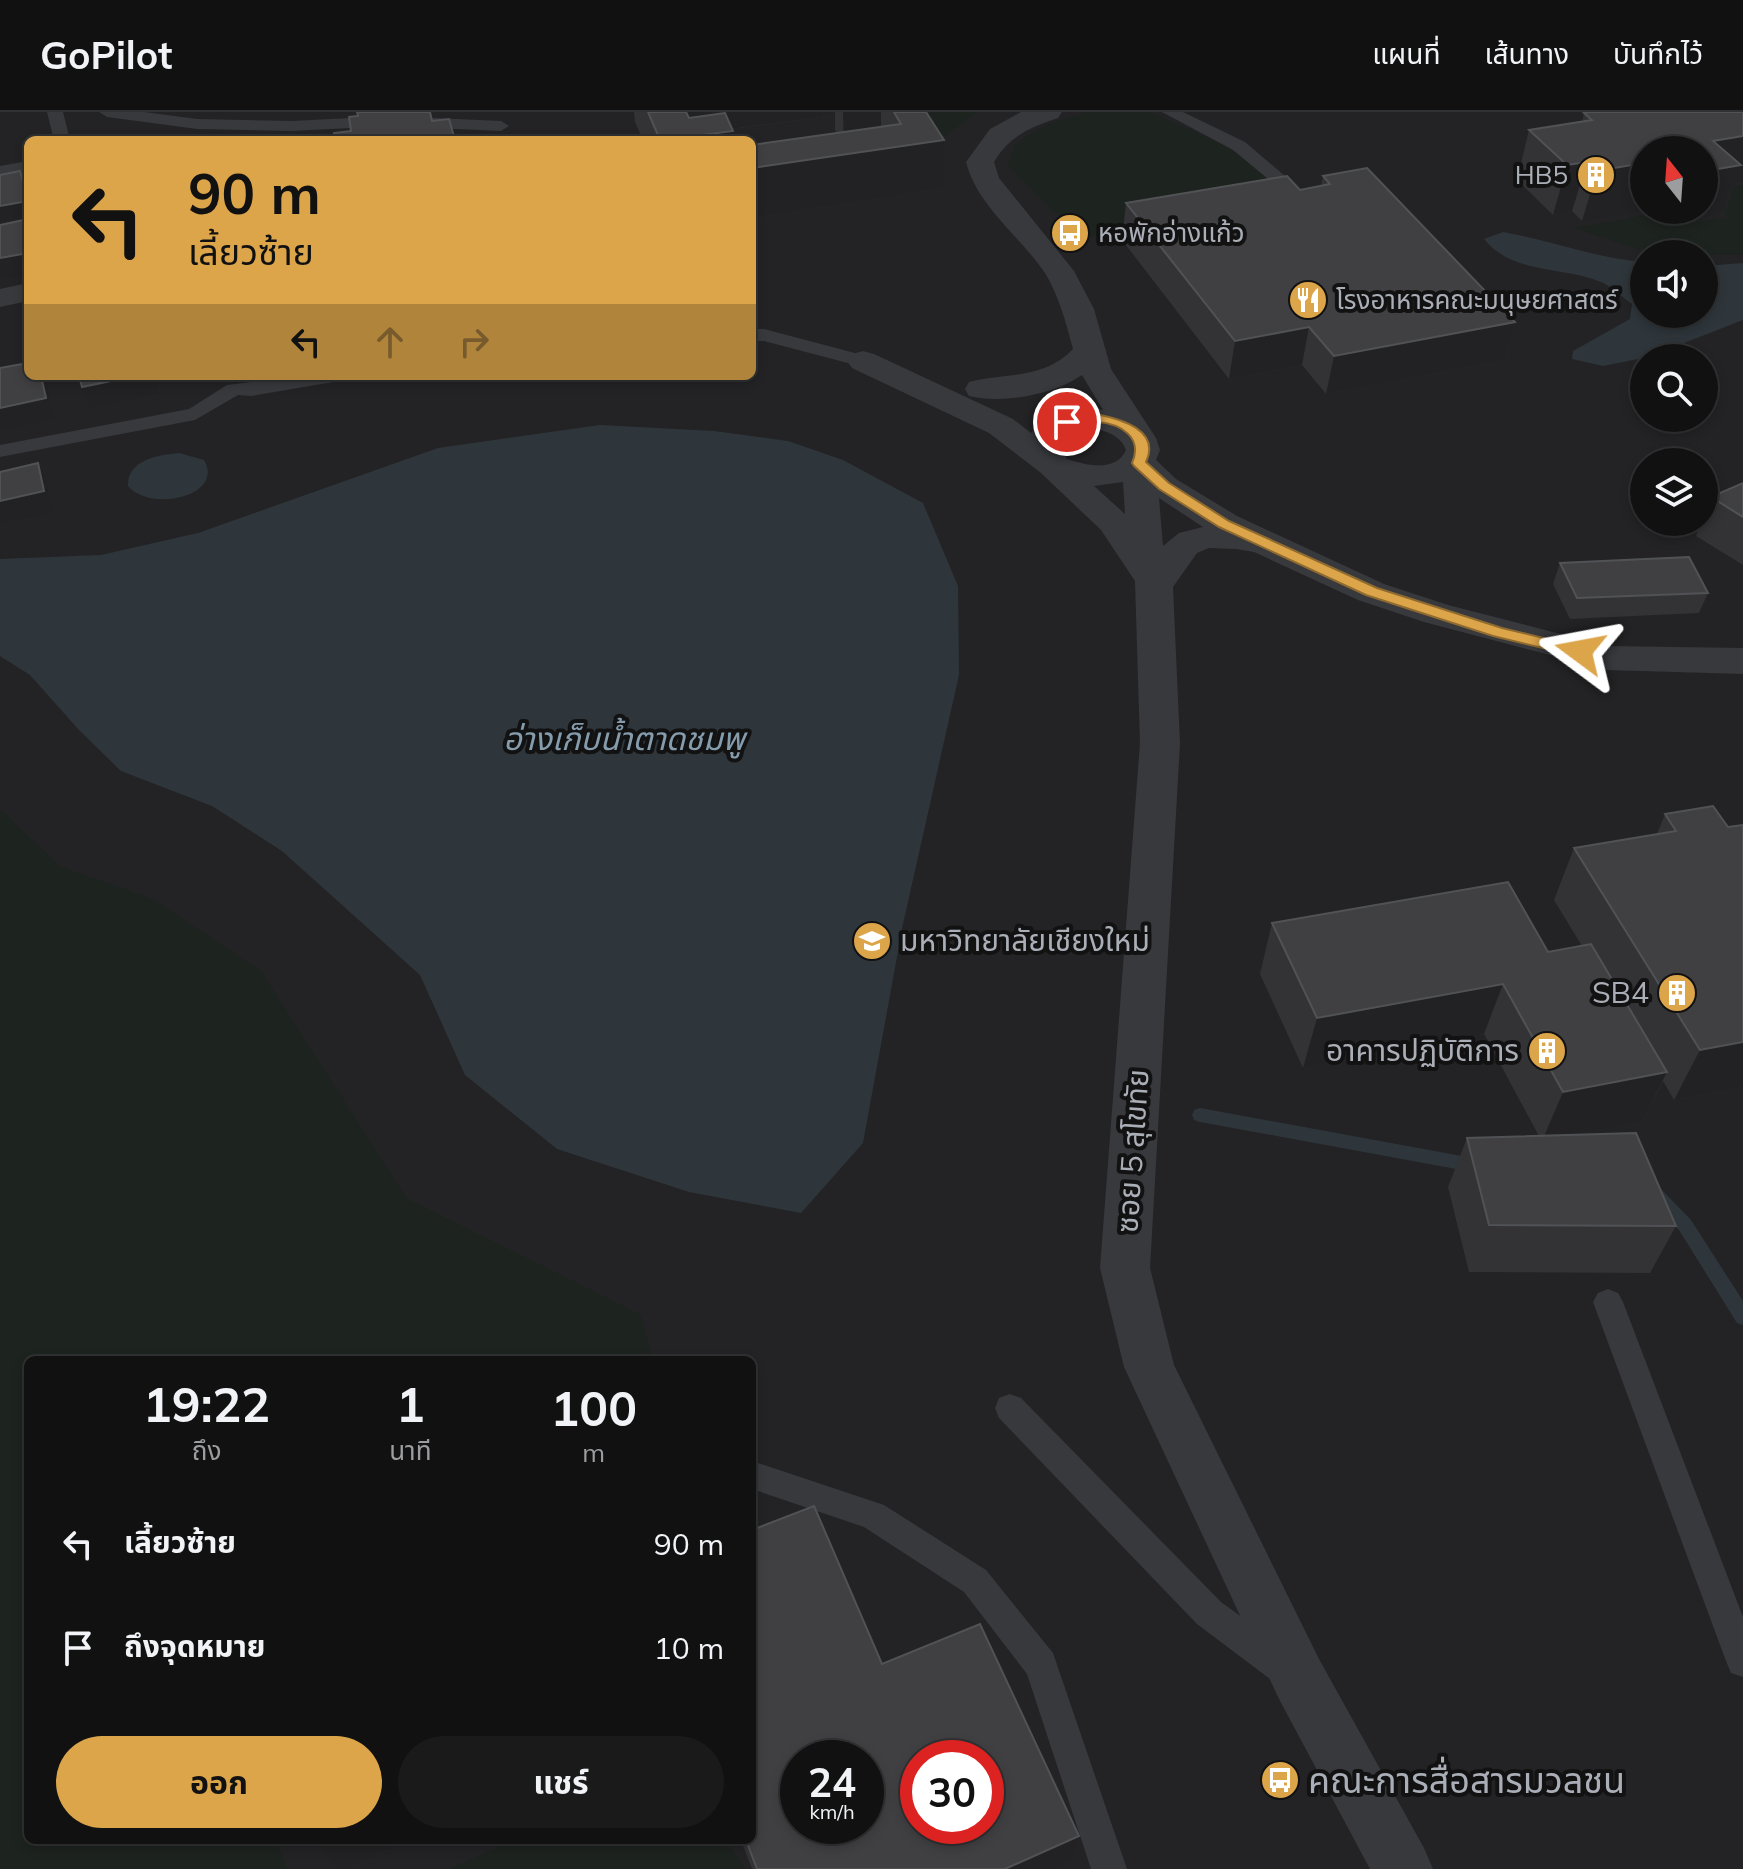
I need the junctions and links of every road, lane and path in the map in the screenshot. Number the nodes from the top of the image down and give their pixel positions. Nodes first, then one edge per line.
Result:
1 (55, 112) edge
2 (107, 112) edge
3 (1048, 112) edge
4 (1170, 112) edge
5 (501, 126) dead end
6 (61, 136) edge
7 (24, 171) edge
8 (0, 175) edge
9 (1320, 202) edge
10 (24, 293) edge
11 (0, 298) edge
12 (756, 335) edge
13 (1093, 360) junction
14 (863, 361) junction
15 (310, 380) edge
16 (228, 382) edge
17 (981, 389) junction
18 (1072, 420) junction
19 (1135, 446) junction
20 (0, 451) edge
21 (1053, 466) junction
22 (1276, 547) junction
23 (1155, 587) junction
24 (1743, 661) edge
25 (1608, 1302) dead end
26 (1010, 1408) dead end
27 (756, 1476) edge
28 (1743, 1661) edge
29 (1299, 1679) junction
30 (1109, 1869) edge
31 (1403, 1869) edge

1 - 6 lane
2 - 5 lane
3 - 13 street
4 - 9 lane
7 - 8 street
10 - 11 street
12 - 14 lane
13 - 17 street
13 - 18 street
13 - 19 street
14 - 17 street
14 - 21 street
15 - 16 lane
16 - 20 lane
17 - 18 street
18 - 19 street
18 - 21 street
19 - 21 street
19 - 22 street
19 - 23 street, ซอย 5 สุโขทัย
21 - 23 street
22 - 23 street
22 - 24 street
23 - 29 street, ซอย 5 สุโขทัย
25 - 28 lane
26 - 29 lane
27 - 30 lane
29 - 31 street, ซอย 5 สุโขทัย

